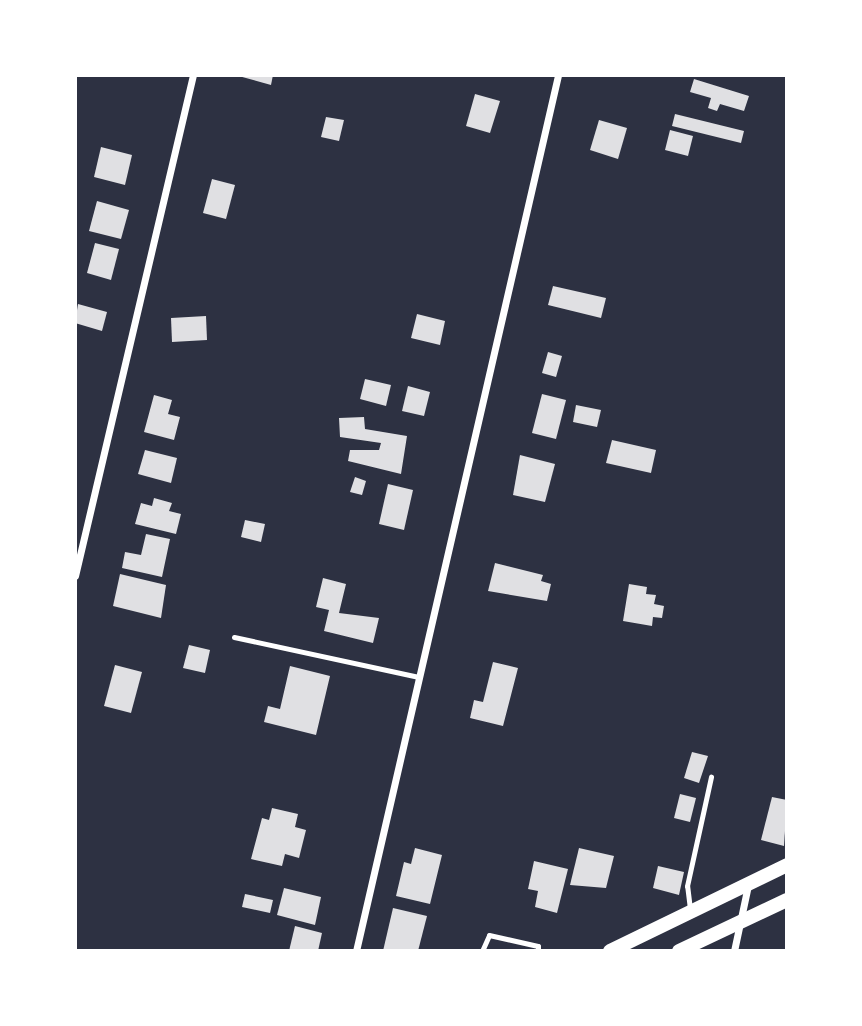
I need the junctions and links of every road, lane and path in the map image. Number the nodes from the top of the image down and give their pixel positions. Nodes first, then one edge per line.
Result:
1 (193, 75) edge
2 (558, 75) edge
3 (75, 576) edge
4 (234, 637) dead end
5 (419, 677) junction
6 (711, 777) dead end
7 (787, 865) edge
8 (748, 885) junction
9 (787, 900) edge
10 (691, 912) junction
11 (743, 919) junction
12 (356, 951) edge
13 (482, 951) edge
14 (538, 951) edge
15 (610, 951) edge
16 (679, 951) edge
17 (734, 951) edge

1 - 3 street
2 - 5 street
4 - 5 lane
5 - 12 street
6 - 10 lane
7 - 8 main road
8 - 10 main road
8 - 11 street
9 - 11 main road
10 - 15 main road
11 - 16 main road
11 - 17 street
13 - 14 lane

